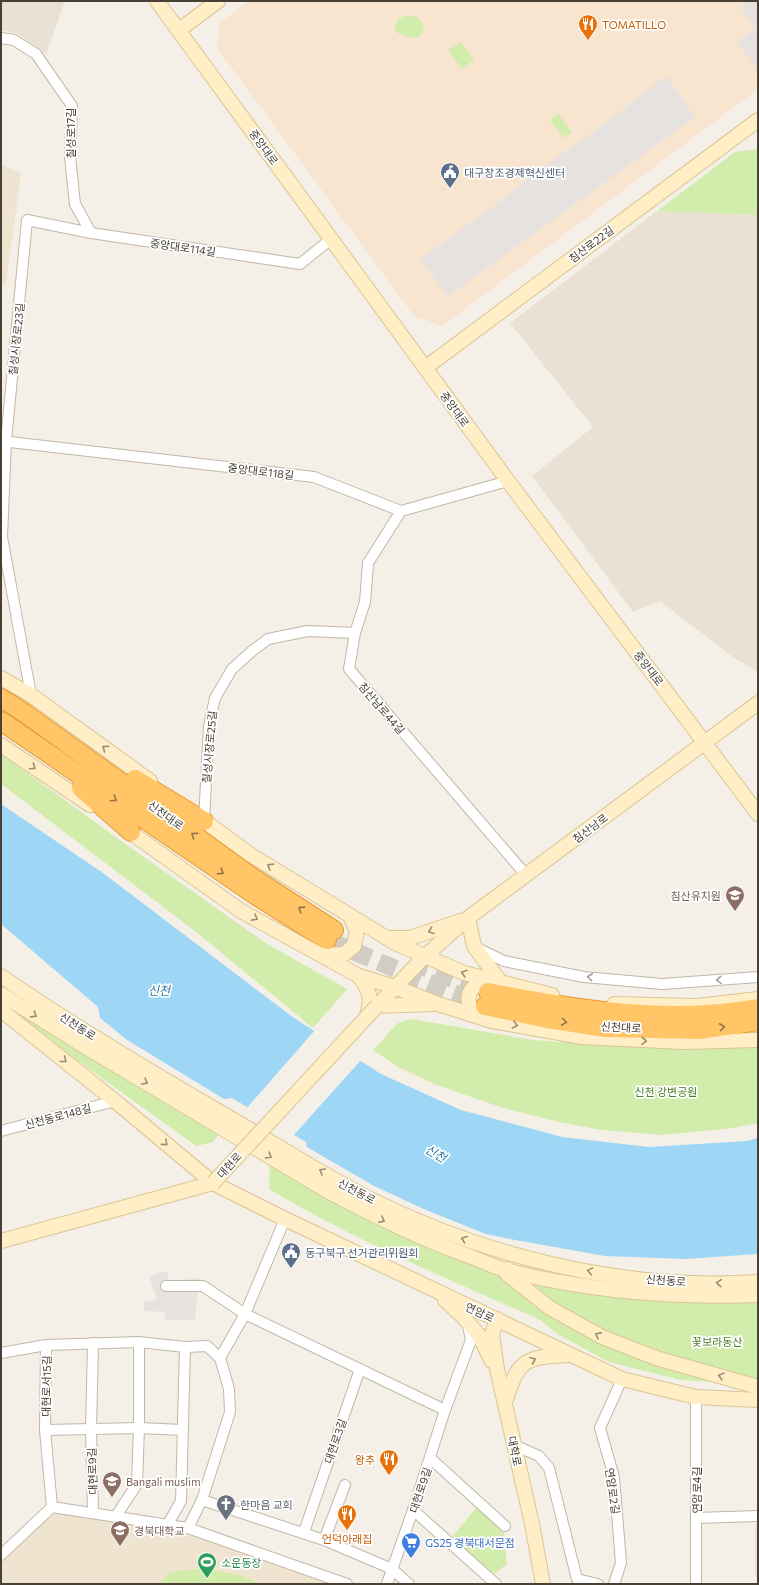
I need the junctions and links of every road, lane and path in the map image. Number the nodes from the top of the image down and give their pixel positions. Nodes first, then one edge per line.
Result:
1 (157, 1) edge
2 (218, 1) edge
3 (179, 30) junction
4 (1, 38) edge
5 (756, 125) edge
6 (27, 220) joint
7 (91, 233) junction
8 (331, 239) junction
9 (425, 368) junction
10 (3, 441) edge
11 (508, 481) junction
12 (401, 511) junction
13 (355, 633) junction
14 (1, 678) edge
15 (31, 694) junction
16 (1, 698) edge
17 (758, 703) edge
18 (26, 714) junction
19 (1, 721) edge
20 (21, 734) junction
21 (705, 742) junction
22 (1, 745) edge
23 (758, 814) edge
24 (204, 821) junction
25 (131, 832) junction
26 (526, 875) junction
27 (350, 916) junction
28 (468, 918) junction
29 (387, 938) junction
30 (328, 942) junction
31 (474, 946) junction
32 (424, 957) junction
33 (1, 976) edge
34 (359, 976) junction
35 (758, 977) edge
36 (395, 987) junction
37 (1, 994) edge
38 (488, 999) junction
39 (758, 999) edge
40 (374, 1003) junction
41 (438, 1004) junction
42 (758, 1008) edge
43 (1, 1010) edge
44 (758, 1022) edge
45 (754, 1042) edge
46 (115, 1101) junction
47 (1, 1130) edge
48 (213, 1183) junction
49 (285, 1219) junction
50 (1, 1241) edge
51 (509, 1254) junction
52 (508, 1270) junction
53 (758, 1282) edge
54 (166, 1286) dead end
55 (434, 1291) junction
56 (758, 1295) edge
57 (245, 1314) junction
58 (497, 1319) junction
59 (468, 1322) junction
60 (139, 1342) junction
61 (93, 1343) junction
62 (46, 1344) junction
63 (186, 1347) junction
64 (1, 1352) edge
65 (570, 1354) junction
66 (489, 1355) junction
67 (220, 1358) junction
68 (466, 1358) junction
69 (360, 1369) junction
70 (497, 1369) junction
71 (622, 1379) junction
72 (758, 1387) edge
73 (696, 1397) junction
74 (758, 1400) edge
75 (505, 1402) junction
76 (445, 1410) junction
77 (139, 1428) junction
78 (45, 1430) junction
79 (91, 1430) junction
80 (183, 1430) junction
81 (514, 1445) junction
82 (430, 1458) junction
83 (345, 1485) dead end
84 (202, 1500) junction
85 (52, 1507) junction
86 (413, 1510) junction
87 (93, 1513) junction
88 (116, 1516) junction
89 (758, 1516) edge
90 (696, 1518) junction
91 (168, 1524) junction
92 (505, 1526) dead end
93 (188, 1528) junction
94 (304, 1532) junction
95 (324, 1540) junction
96 (1, 1555) edge
97 (392, 1569) junction
98 (347, 1584) edge
99 (387, 1584) edge
100 (409, 1584) edge
101 (496, 1584) edge
102 (543, 1584) edge
103 (598, 1584) edge
104 (614, 1584) edge
105 (696, 1584) edge

1 - 3 main road, 중앙대로
2 - 3 main road
3 - 8 main road, 중앙대로
4 - 7 street, 칠성로17길
5 - 9 main road, 침산로22길
6 - 7 street, 중앙대로114길
6 - 10 street, 칠성시장로23길
7 - 8 street, 중앙대로114길
8 - 9 main road, 중앙대로
9 - 11 main road, 중앙대로
10 - 12 street, 중앙대로118길
10 - 15 street, 칠성시장로23길
11 - 12 street
11 - 21 main road, 중앙대로
12 - 13 street, 침산남로44길
13 - 24 street, 칠성시장로25길
13 - 26 street, 침산남로44길
14 - 15 main road
24 -> 15 main road
16 - 18 highway, 신천대로
17 - 21 main road, 침산남로
18 - 24 highway
30 -> 18 highway, 신천대로
19 - 20 highway, 신천대로
20 - 25 highway
20 -> 30 highway, 신천대로
21 - 23 main road, 중앙대로
21 - 26 main road, 침산남로
22 -> 25 main road
27 -> 24 main road
25 -> 30 main road
26 - 28 main road, 침산남로
27 - 29 main road
27 - 30 main road
28 -> 29 main road
28 - 31 main road
28 - 32 main road, 침산남로
29 - 32 main road
30 - 34 main road
35 -> 31 street
31 - 38 main road
32 - 36 main road, 침산남로
38 -> 32 main road
51 -> 33 main road, 신천동로
34 - 36 main road
34 - 40 main road
36 - 40 main road, 대현로
36 - 41 main road
37 -> 52 main road, 신천동로
38 - 39 main road
38 - 41 main road
38 - 42 highway, 신천대로
38 -> 44 highway, 신천대로
38 -> 45 main road
40 - 41 main road
40 - 48 main road, 대현로, bridge
43 -> 46 main road, 연암로
46 - 47 street, 신천동로148길
46 -> 48 main road, 연암로
48 - 49 main road, 연암로
48 - 50 main road, 대현로
49 - 55 main road, 연암로
49 - 57 street
51 - 52 main road
53 -> 51 main road, 신천동로
52 - 56 main road, 신천동로
72 -> 52 main road
54 - 57 street
55 - 58 main road, 연암로
55 - 59 main road
57 - 67 street
57 - 69 street
58 - 65 main road, 연암로
58 - 70 main road, 대학로
59 - 66 main road
59 - 68 street, 대현로9길
60 - 61 street, 대현로서15길
60 - 63 street, 대현로서15길
60 - 77 street
61 - 62 street, 대현로서15길
61 - 79 street
62 - 64 street, 대현로서15길
62 - 78 street, 대현로서15길
63 - 67 street, 대현로서15길
63 - 80 street
65 - 71 main road, 연암로
75 -> 65 main road
66 - 68 street
66 - 70 main road
67 - 84 street
68 - 76 street, 대현로9길
69 - 76 street
69 - 94 street, 대현로3길
70 - 75 main road, 대학로
71 - 73 main road, 연암로
71 - 104 street, 연암로2길
73 - 74 main road, 연암로
73 - 90 street, 연암로4길
75 - 81 main road, 대학로
76 - 82 street, 대현로9길
77 - 79 street, 대현로서15길
77 - 80 street, 대현로서15길
77 - 88 street
78 - 79 street, 대현로서15길
78 - 85 street
79 - 87 street, 대현로9길
80 - 91 street
81 - 102 main road, 대학로
81 - 103 street
82 - 86 street, 대현로9길
82 - 92 street
83 - 95 street
84 - 93 street
84 - 94 street
85 - 87 street
85 - 96 street
86 - 97 street, 대현로9길
86 - 101 street
87 - 88 street
88 - 91 street
89 - 90 street
90 - 105 street, 연암로4길
91 - 93 street
93 - 98 street
94 - 95 street
95 - 97 street
97 - 99 street, 대현로9길
97 - 100 street

